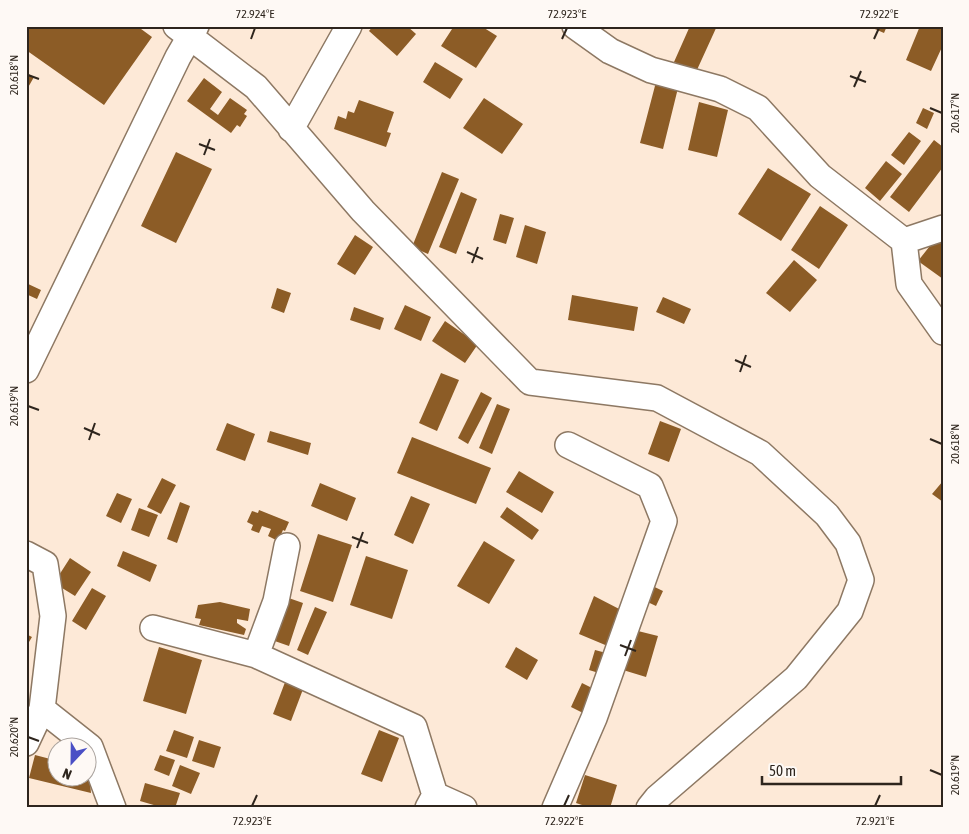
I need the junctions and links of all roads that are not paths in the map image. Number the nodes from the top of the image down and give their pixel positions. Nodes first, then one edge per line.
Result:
1 (349, 26) edge
2 (576, 26) edge
3 (187, 30) edge
4 (292, 128) junction
5 (943, 228) edge
6 (904, 241) junction
7 (943, 332) edge
8 (26, 370) edge
9 (568, 445) dead end
10 (286, 546) dead end
11 (26, 554) edge
12 (153, 628) dead end
13 (256, 655) junction
14 (42, 709) junction
15 (26, 744) edge
16 (431, 801) edge
17 (113, 808) edge
18 (464, 808) edge
19 (555, 808) edge
20 (649, 808) edge

1 - 4 street
2 - 6 street
3 - 4 street
3 - 8 street
4 - 20 street
5 - 6 street
6 - 7 street
9 - 19 street
10 - 13 street
11 - 14 street
12 - 13 street
13 - 16 street
14 - 15 street
14 - 17 street
16 - 18 street

